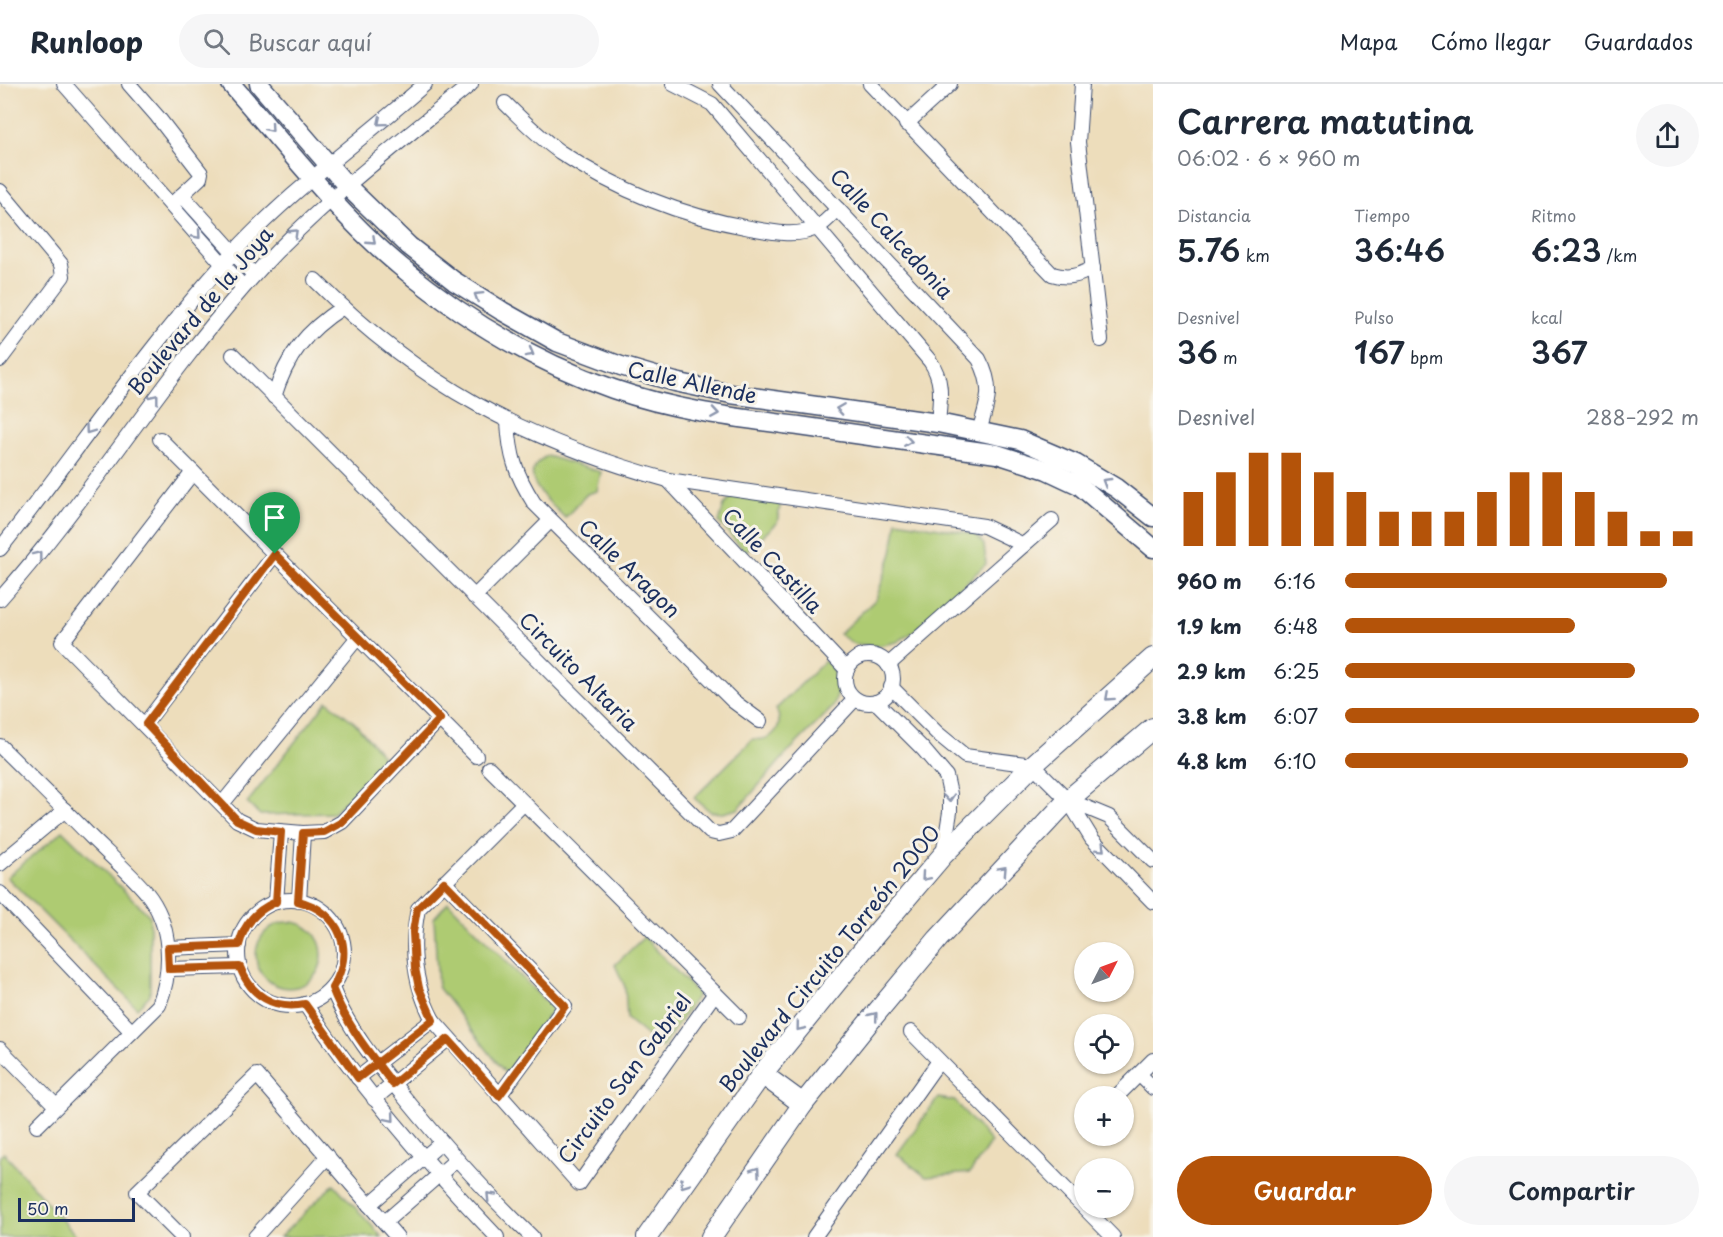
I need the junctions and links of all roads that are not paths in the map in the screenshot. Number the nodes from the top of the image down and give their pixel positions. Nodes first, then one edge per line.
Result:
1 (64, 84) edge
2 (129, 84) edge
3 (231, 84) edge
4 (259, 84) edge
5 (471, 84) edge
6 (673, 84) edge
7 (870, 84) edge
8 (950, 84) edge
9 (1082, 84) edge
10 (417, 87) edge
11 (723, 87) edge
12 (505, 103) dead end
13 (712, 104) junction
14 (906, 124) junction
15 (330, 165) junction
16 (314, 178) junction
17 (347, 186) junction
18 (0, 191) edge
19 (182, 195) junction
20 (332, 198) junction
21 (171, 205) junction
22 (838, 209) junction
23 (818, 227) junction
24 (234, 252) junction
25 (224, 264) junction
26 (1093, 268) junction
27 (254, 275) junction
28 (315, 280) dead end
29 (243, 287) junction
30 (343, 308) junction
31 (1101, 340) dead end
32 (233, 356) dead end
33 (1, 357) edge
34 (274, 397) junction
35 (508, 422) junction
36 (938, 423) junction
37 (979, 431) junction
38 (160, 439) dead end
39 (194, 472) junction
40 (668, 480) junction
41 (1153, 517) edge
42 (1052, 520) dead end
43 (550, 521) junction
44 (1024, 545) junction
45 (1153, 548) edge
46 (0, 549) edge
47 (275, 554) junction
48 (474, 597) junction
49 (0, 599) edge
50 (358, 637) junction
51 (1153, 658) edge
52 (888, 665) junction
53 (847, 670) junction
54 (891, 687) junction
55 (855, 699) junction
56 (876, 702) junction
57 (440, 719) junction
58 (923, 719) junction
59 (760, 721) dead end
60 (146, 724) junction
61 (1153, 728) edge
62 (908, 733) junction
63 (0, 746) edge
64 (476, 756) dead end
65 (965, 756) junction
66 (1033, 765) junction
67 (489, 768) dead end
68 (946, 776) junction
69 (1068, 800) junction
70 (524, 803) junction
71 (222, 804) junction
72 (64, 810) junction
73 (281, 832) junction
74 (303, 833) junction
75 (943, 855) junction
76 (1153, 861) edge
77 (0, 864) edge
78 (444, 882) junction
79 (0, 892) edge
80 (298, 901) junction
81 (276, 902) junction
82 (1153, 902) edge
83 (239, 945) junction
84 (168, 948) junction
85 (240, 967) junction
86 (169, 969) junction
87 (332, 988) junction
88 (715, 993) junction
89 (305, 1004) junction
90 (739, 1017) dead end
91 (433, 1020) junction
92 (132, 1032) junction
93 (911, 1032) dead end
94 (448, 1039) junction
95 (0, 1049) edge
96 (1153, 1060) edge
97 (939, 1061) junction
98 (377, 1063) junction
99 (762, 1074) junction
100 (1139, 1074) junction
101 (358, 1078) junction
102 (393, 1084) junction
103 (1127, 1086) edge
104 (1153, 1088) edge
105 (499, 1096) junction
106 (374, 1099) junction
107 (803, 1104) junction
108 (56, 1106) junction
109 (37, 1126) dead end
110 (441, 1143) junction
111 (328, 1156) junction
112 (424, 1158) junction
113 (456, 1160) junction
114 (438, 1176) junction
115 (369, 1204) junction
116 (385, 1222) junction
117 (182, 1237) edge
118 (255, 1237) edge
119 (398, 1237) edge
120 (497, 1237) edge
121 (532, 1237) edge
122 (647, 1237) edge
123 (711, 1237) edge
124 (814, 1237) edge
125 (1113, 1237) edge

1 - 21 street
2 - 19 street
3 -> 16 street, Calle Allende
4 - 15 street, Calle Allende
5 - 17 street, Boulevard de la Joya
6 - 13 street
7 - 14 street
8 - 14 street
9 - 26 street
10 -> 15 street, Boulevard de la Joya
11 - 13 street
11 - 22 street, Calle Calcedonia
12 - 23 street
13 - 23 street
14 - 26 street
15 - 16 street, Boulevard de la Joya
15 - 17 street, Calle Allende
16 - 20 street, Calle Allende
16 - 24 street, Boulevard de la Joya
17 - 20 street, Boulevard de la Joya
36 -> 17 street, Calle Allende
18 - 33 street
19 - 21 street
19 - 24 street
27 -> 20 street, Boulevard de la Joya
20 -> 45 street, Calle Allende
21 -> 25 street
22 - 23 street
22 - 37 street, Calle Calcedonia
23 - 36 street
24 - 25 street, Boulevard de la Joya
24 - 27 street
25 - 29 street
25 -> 46 street, Boulevard de la Joya
26 - 31 street
27 - 29 street, Boulevard de la Joya
28 - 30 street
49 -> 29 street, Boulevard de la Joya
30 - 34 street
30 - 35 street
32 - 34 street, Circuito Altaria
34 - 48 street, Circuito Altaria
35 - 40 street
35 - 43 street, Calle Aragon
36 - 37 street, Calle Allende
41 -> 37 street, Calle Allende
38 - 39 street
39 - 47 street
39 - 60 street
40 - 44 street
40 - 53 street, Calle Castilla
42 - 44 street
43 - 48 street
43 - 59 street, Calle Aragon
44 - 52 street
47 - 50 street
47 - 60 street
48 - 55 street, Circuito Altaria
50 - 57 street
50 - 71 street
51 -> 66 main road, Boulevard Circuito Torreón 2000
52 - 53 street
52 - 54 street
53 - 55 street
54 - 56 street
54 - 58 street
55 - 56 street
56 - 62 street
57 - 64 street
57 - 74 street
58 - 62 street
58 - 65 street
60 - 71 street
61 - 69 main road
62 - 68 street
63 - 72 street
65 - 66 street
65 - 68 street
66 - 69 street
66 - 75 main road, Boulevard Circuito Torreón 2000
67 - 70 street, Circuito San Gabriel
68 -> 75 street
69 - 76 street
69 -> 82 street
107 -> 69 main road
70 - 78 street, Circuito San Gabriel
70 - 88 street, Circuito San Gabriel
71 - 73 street
72 - 77 street
72 - 84 street
73 - 74 street
73 - 81 street
74 - 80 street
75 -> 99 main road, Boulevard Circuito Torreón 2000
78 - 91 street, Circuito San Gabriel
78 - 105 street
79 - 92 street
80 - 81 street
80 - 87 street
81 - 83 street
83 - 84 street
83 - 85 street
84 - 86 street
85 - 86 street
85 - 89 street
86 - 92 street
87 - 89 street
87 - 98 street
88 - 90 street, Circuito San Gabriel
88 - 105 street, Circuito San Gabriel
89 - 101 street
91 - 94 street, Circuito San Gabriel
91 - 98 street
92 - 108 street
93 - 97 street
94 - 102 street
94 - 105 street, Circuito San Gabriel
95 - 108 street
96 - 100 street
97 - 124 street
97 - 125 street
98 - 101 street
98 - 102 street
99 - 107 main road
99 -> 122 main road, Boulevard Circuito Torreón 2000
100 - 103 street
100 - 104 street
101 - 106 street
102 - 106 street
102 - 110 street
106 -> 112 street
123 -> 107 main road
108 - 109 street
110 - 112 street
110 - 113 street
111 - 115 street
111 - 117 street
111 - 118 street
112 - 114 street
112 - 115 street
113 - 114 street
121 -> 113 street
114 - 116 street
114 - 120 street
115 - 116 street
116 - 119 street

